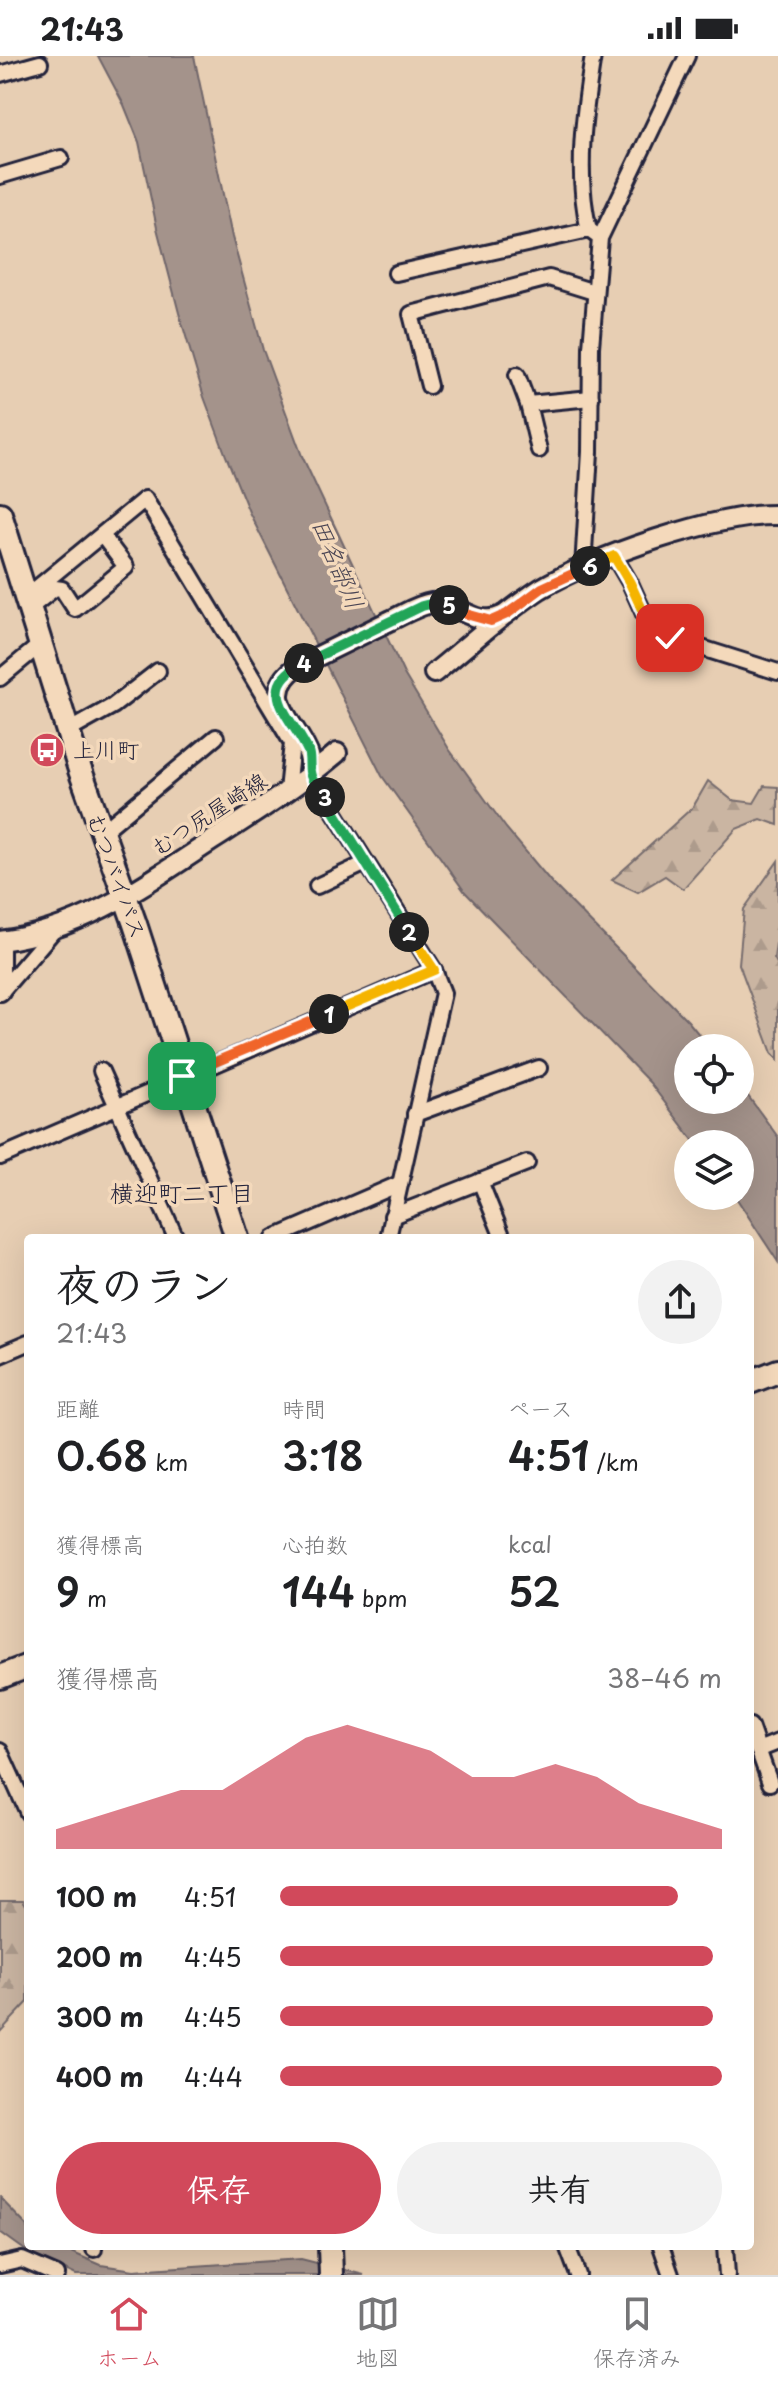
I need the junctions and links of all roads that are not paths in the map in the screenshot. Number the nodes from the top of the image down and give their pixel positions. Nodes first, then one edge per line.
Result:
1 (593, 56) edge
2 (687, 56) edge
3 (40, 63) dead end
4 (0, 74) edge
5 (61, 158) dead end
6 (0, 176) edge
7 (594, 234) junction
8 (396, 273) dead end
9 (594, 292) junction
10 (517, 375) dead end
11 (429, 386) dead end
12 (591, 398) junction
13 (528, 404) junction
14 (539, 450) dead end
15 (0, 514) edge
16 (778, 515) edge
17 (102, 535) junction
18 (614, 556) junction
19 (8, 567) edge
20 (583, 568) junction
21 (28, 602) junction
22 (507, 614) junction
23 (41, 644) junction
24 (158, 671) dead end
25 (778, 672) edge
26 (434, 673) dead end
27 (0, 678) edge
28 (68, 731) junction
29 (216, 737) dead end
30 (337, 753) dead end
31 (311, 775) junction
32 (287, 791) junction
33 (101, 833) junction
34 (366, 863) junction
35 (317, 886) dead end
36 (124, 898) junction
37 (54, 930) junction
38 (0, 941) edge
39 (0, 947) edge
40 (434, 970) junction
41 (0, 992) edge
42 (539, 1068) dead end
43 (101, 1071) dead end
44 (182, 1076) junction
45 (118, 1105) junction
46 (415, 1114) junction
47 (0, 1157) edge
48 (527, 1163) dead end
49 (480, 1181) junction
50 (399, 1184) junction
51 (392, 1216) junction
52 (174, 1234) edge
53 (236, 1234) edge
54 (283, 1234) edge
55 (389, 1234) edge
56 (501, 1234) edge
57 (24, 1345) edge
58 (0, 1355) edge
59 (778, 1371) edge
60 (754, 1380) edge
61 (24, 1668) edge
62 (0, 1677) edge
63 (754, 1738) edge
64 (778, 1742) edge
65 (758, 1750) junction
66 (0, 1751) edge
67 (6, 1778) edge
68 (770, 1783) dead end
69 (24, 1807) edge
70 (569, 2250) edge
71 (662, 2250) edge
72 (725, 2250) edge
73 (0, 2265) edge
74 (57, 2275) edge
75 (578, 2275) edge
76 (671, 2275) edge
77 (727, 2275) edge

1 - 7 street
2 - 7 street
3 - 4 street
5 - 6 street
7 - 8 street
7 - 9 street
9 - 11 street
9 - 12 street
10 - 13 street
12 - 13 street
12 - 20 street
13 - 14 street
15 - 19 highway, むつバイパス
16 - 18 main road
17 - 21 street
17 - 21 street
17 - 32 street
18 - 20 main road
18 - 25 street
19 - 21 highway, むつバイパス
20 - 22 main road
21 - 23 highway, むつバイパス
22 - 26 main road
22 - 31 main road
23 - 27 street
23 - 28 highway, むつバイパス
24 - 28 street
28 - 33 highway, むつバイパス
29 - 33 street
30 - 31 main road, むつ尻屋崎線
31 - 32 main road, むつ尻屋崎線
31 - 34 street
32 - 36 main road, むつ尻屋崎線
33 - 36 highway, むつバイパス
34 - 35 street
34 - 40 street
36 - 37 main road, むつ尻屋崎線
36 - 44 highway, むつバイパス
37 - 38 main road, むつ尻屋崎線
37 - 41 street
39 - 41 main road
40 - 44 street
40 - 46 street
42 - 46 street
43 - 45 street
44 - 45 street
44 - 53 highway, むつバイパス
45 - 47 street
45 - 52 street
46 - 50 street
48 - 49 street
49 - 51 street
49 - 56 street
50 - 51 street
50 - 54 street
51 - 55 street
57 - 58 street
59 - 60 highway
61 - 62 highway
63 - 65 street
64 - 65 street
65 - 68 street
66 - 67 street
67 - 69 street
70 - 75 street
71 - 76 street
72 - 77 street
73 - 74 street

